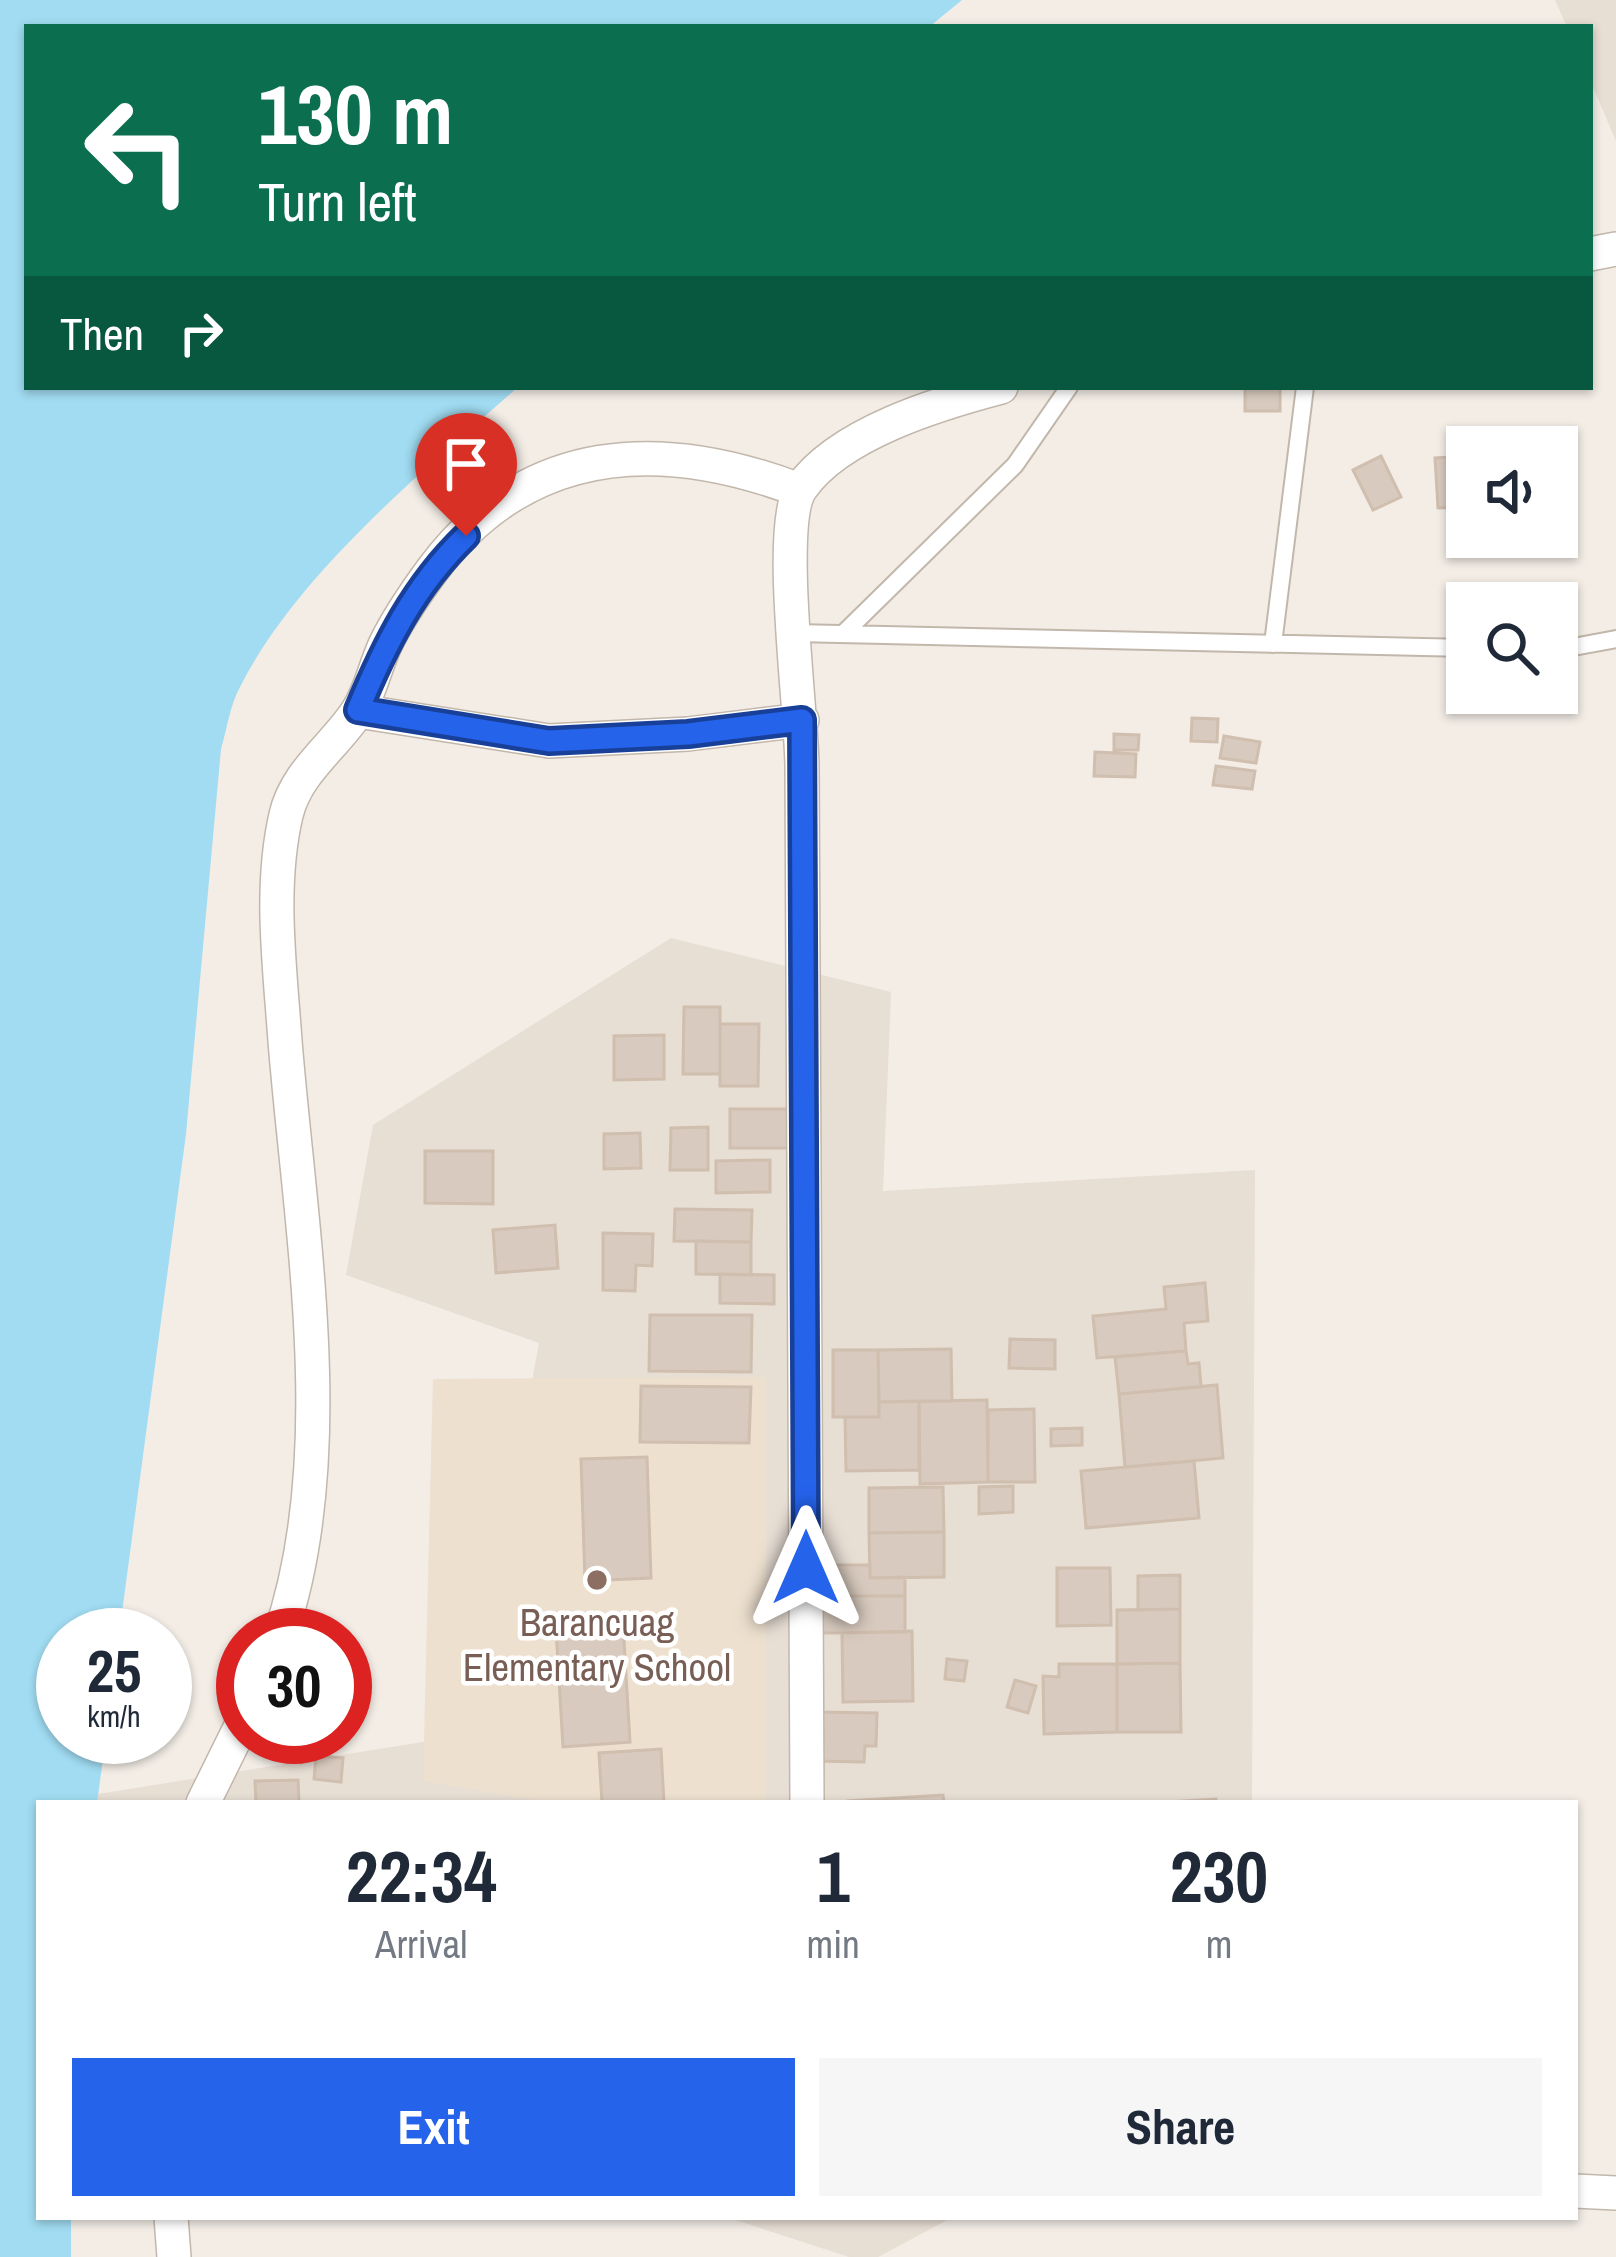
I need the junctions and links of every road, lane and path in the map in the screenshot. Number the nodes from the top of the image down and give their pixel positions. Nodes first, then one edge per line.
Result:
1 (992, 390) edge
2 (1067, 390) edge
3 (1305, 390) edge
4 (799, 490) junction
5 (795, 633) junction
6 (843, 634) junction
7 (1616, 639) edge
8 (1273, 644) junction
9 (1578, 646) edge
10 (1446, 648) edge
11 (358, 710) junction
12 (802, 720) junction
13 (286, 1608) edge
14 (222, 1764) edge
15 (204, 1800) edge
16 (807, 1800) edge
17 (1578, 2191) edge
18 (1616, 2193) edge
19 (171, 2220) edge
20 (174, 2257) edge

1 - 4 street
2 - 6 lane
3 - 8 lane
4 - 5 street
4 - 11 street
5 - 6 lane
5 - 12 street
6 - 8 lane
7 - 9 lane
8 - 10 lane
11 - 12 street
11 - 13 street
12 - 16 street
14 - 15 street
17 - 18 street
19 - 20 street

